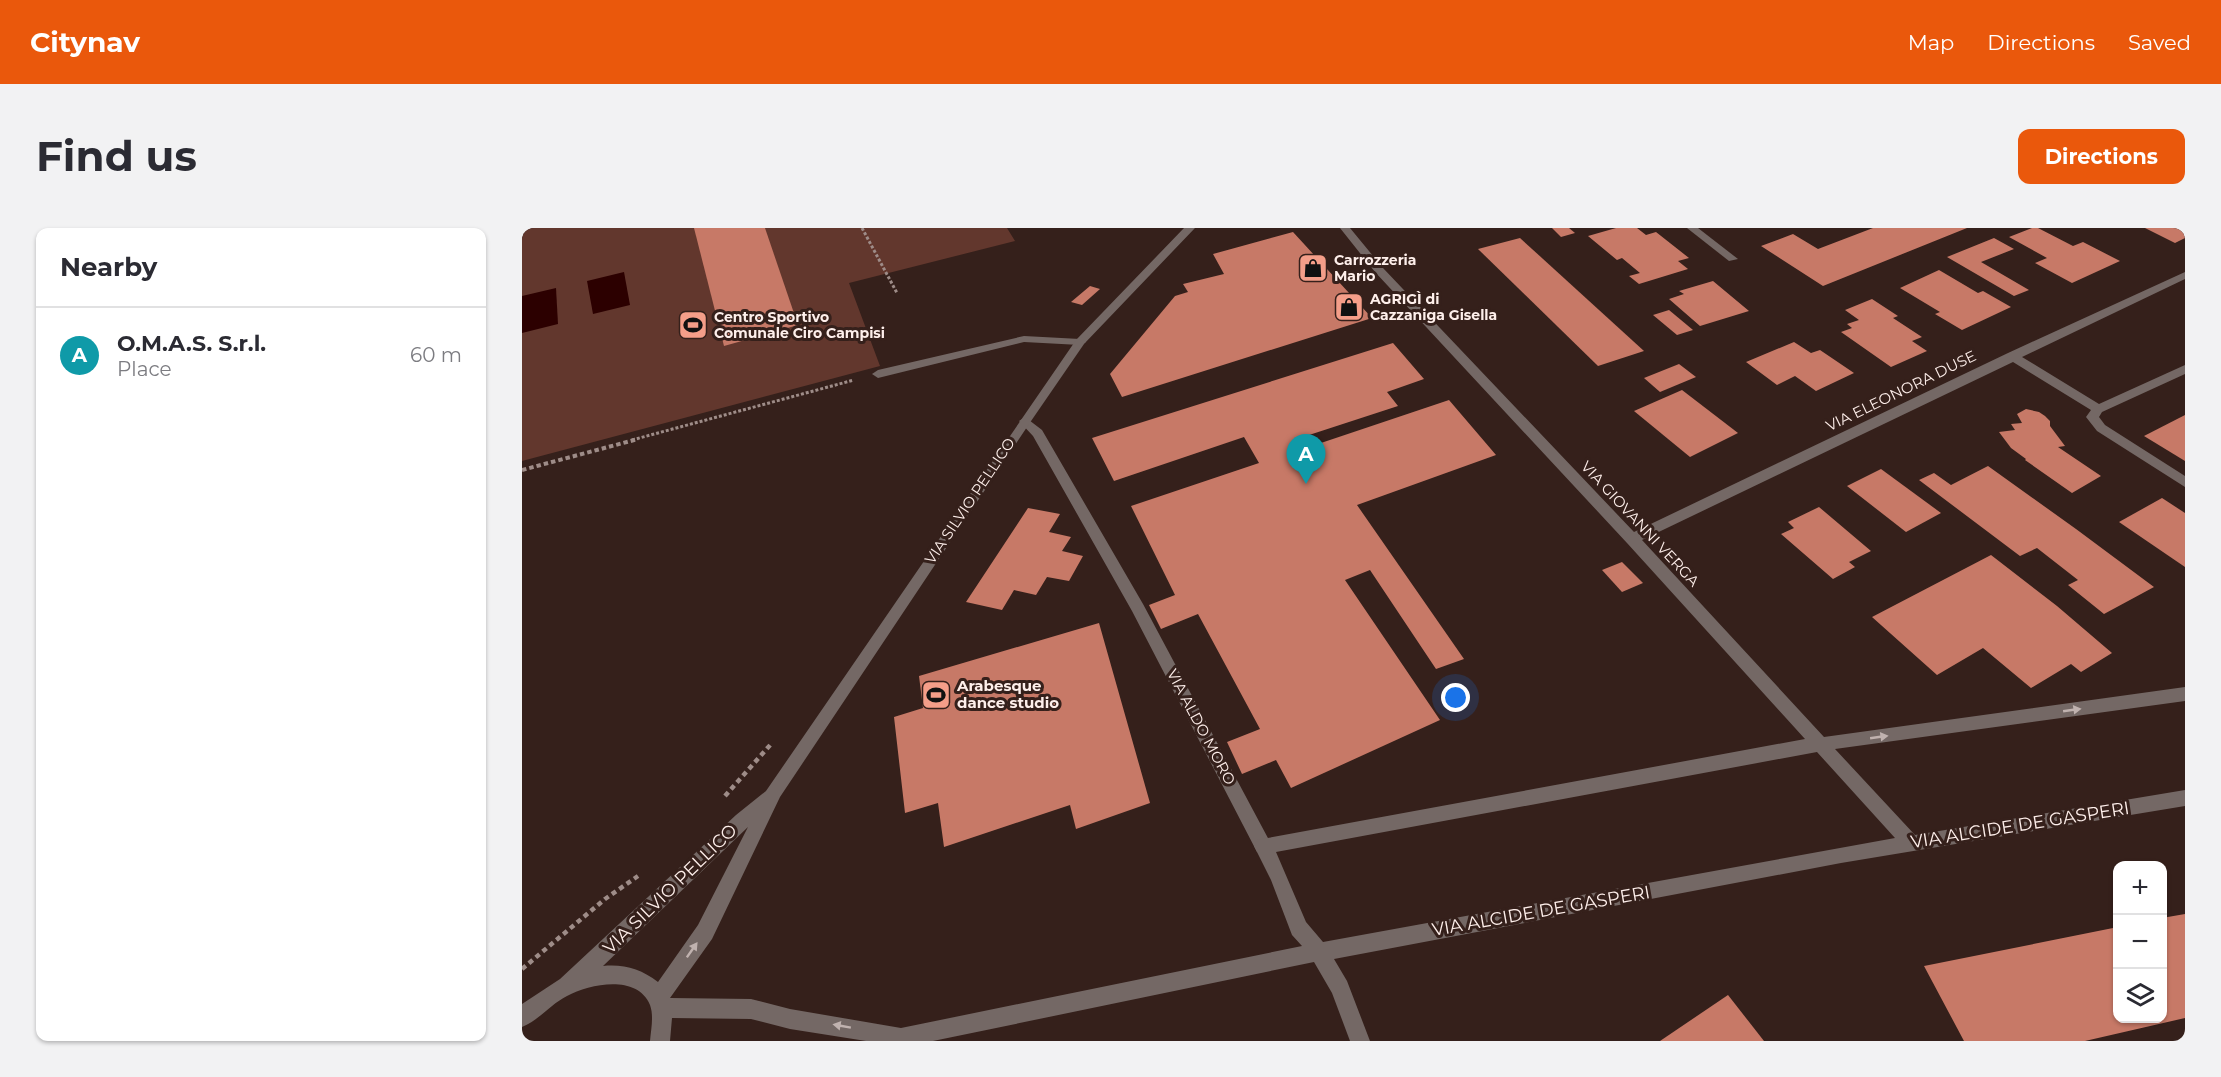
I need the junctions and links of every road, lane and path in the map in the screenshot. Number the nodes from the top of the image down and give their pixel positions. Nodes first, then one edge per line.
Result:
1 (862, 228) edge
2 (1190, 228) edge
3 (1345, 228) edge
4 (1692, 228) edge
5 (1733, 259) dead end
6 (2185, 275) edge
7 (897, 292) dead end
8 (1080, 342) junction
9 (2012, 356) junction
10 (2185, 369) edge
11 (878, 374) joint
12 (2098, 409) junction
13 (1024, 421) junction
14 (522, 470) edge
15 (2185, 482) edge
16 (1632, 538) junction
17 (2185, 694) edge
18 (772, 743) dead end
19 (1821, 745) junction
20 (774, 792) junction
21 (723, 798) dead end
22 (2185, 798) edge
23 (1911, 843) junction
24 (1263, 846) junction
25 (644, 872) dead end
26 (1318, 952) junction
27 (522, 969) edge
28 (567, 985) junction
29 (660, 1003) junction
30 (522, 1017) edge
31 (892, 1039) edge
32 (660, 1041) edge
33 (1360, 1041) edge

1 - 7 path
2 - 8 street, VIA SILVIO PELLICO
3 - 16 street, VIA GIOVANNI VERGA
4 - 5 street
6 - 9 street, VIA ELEONORA DUSE
8 - 11 street
8 - 13 street, VIA SILVIO PELLICO
9 - 12 street
9 - 16 street, VIA ELEONORA DUSE
10 - 12 street
11 - 14 path
12 - 15 street
13 - 20 street, VIA SILVIO PELLICO
13 - 24 street, VIA ALDO MORO
16 - 19 street, VIA GIOVANNI VERGA
19 -> 17 street
18 - 21 path
19 - 23 street, VIA GIOVANNI VERGA
19 - 24 street
20 - 28 street, VIA SILVIO PELLICO
29 -> 20 street, VIA SILVIO PELLICO
22 - 23 street, VIA ALCIDE DE GASPERI
23 - 26 street, VIA ALCIDE DE GASPERI
24 - 26 street, VIA ALDO MORO
25 - 27 path
26 - 31 street, VIA ALCIDE DE GASPERI
26 - 33 street, VIA ALDO MORO
28 - 29 street
28 - 30 street
31 -> 29 street, VIA ALCIDE DE GASPERI
29 - 32 street

